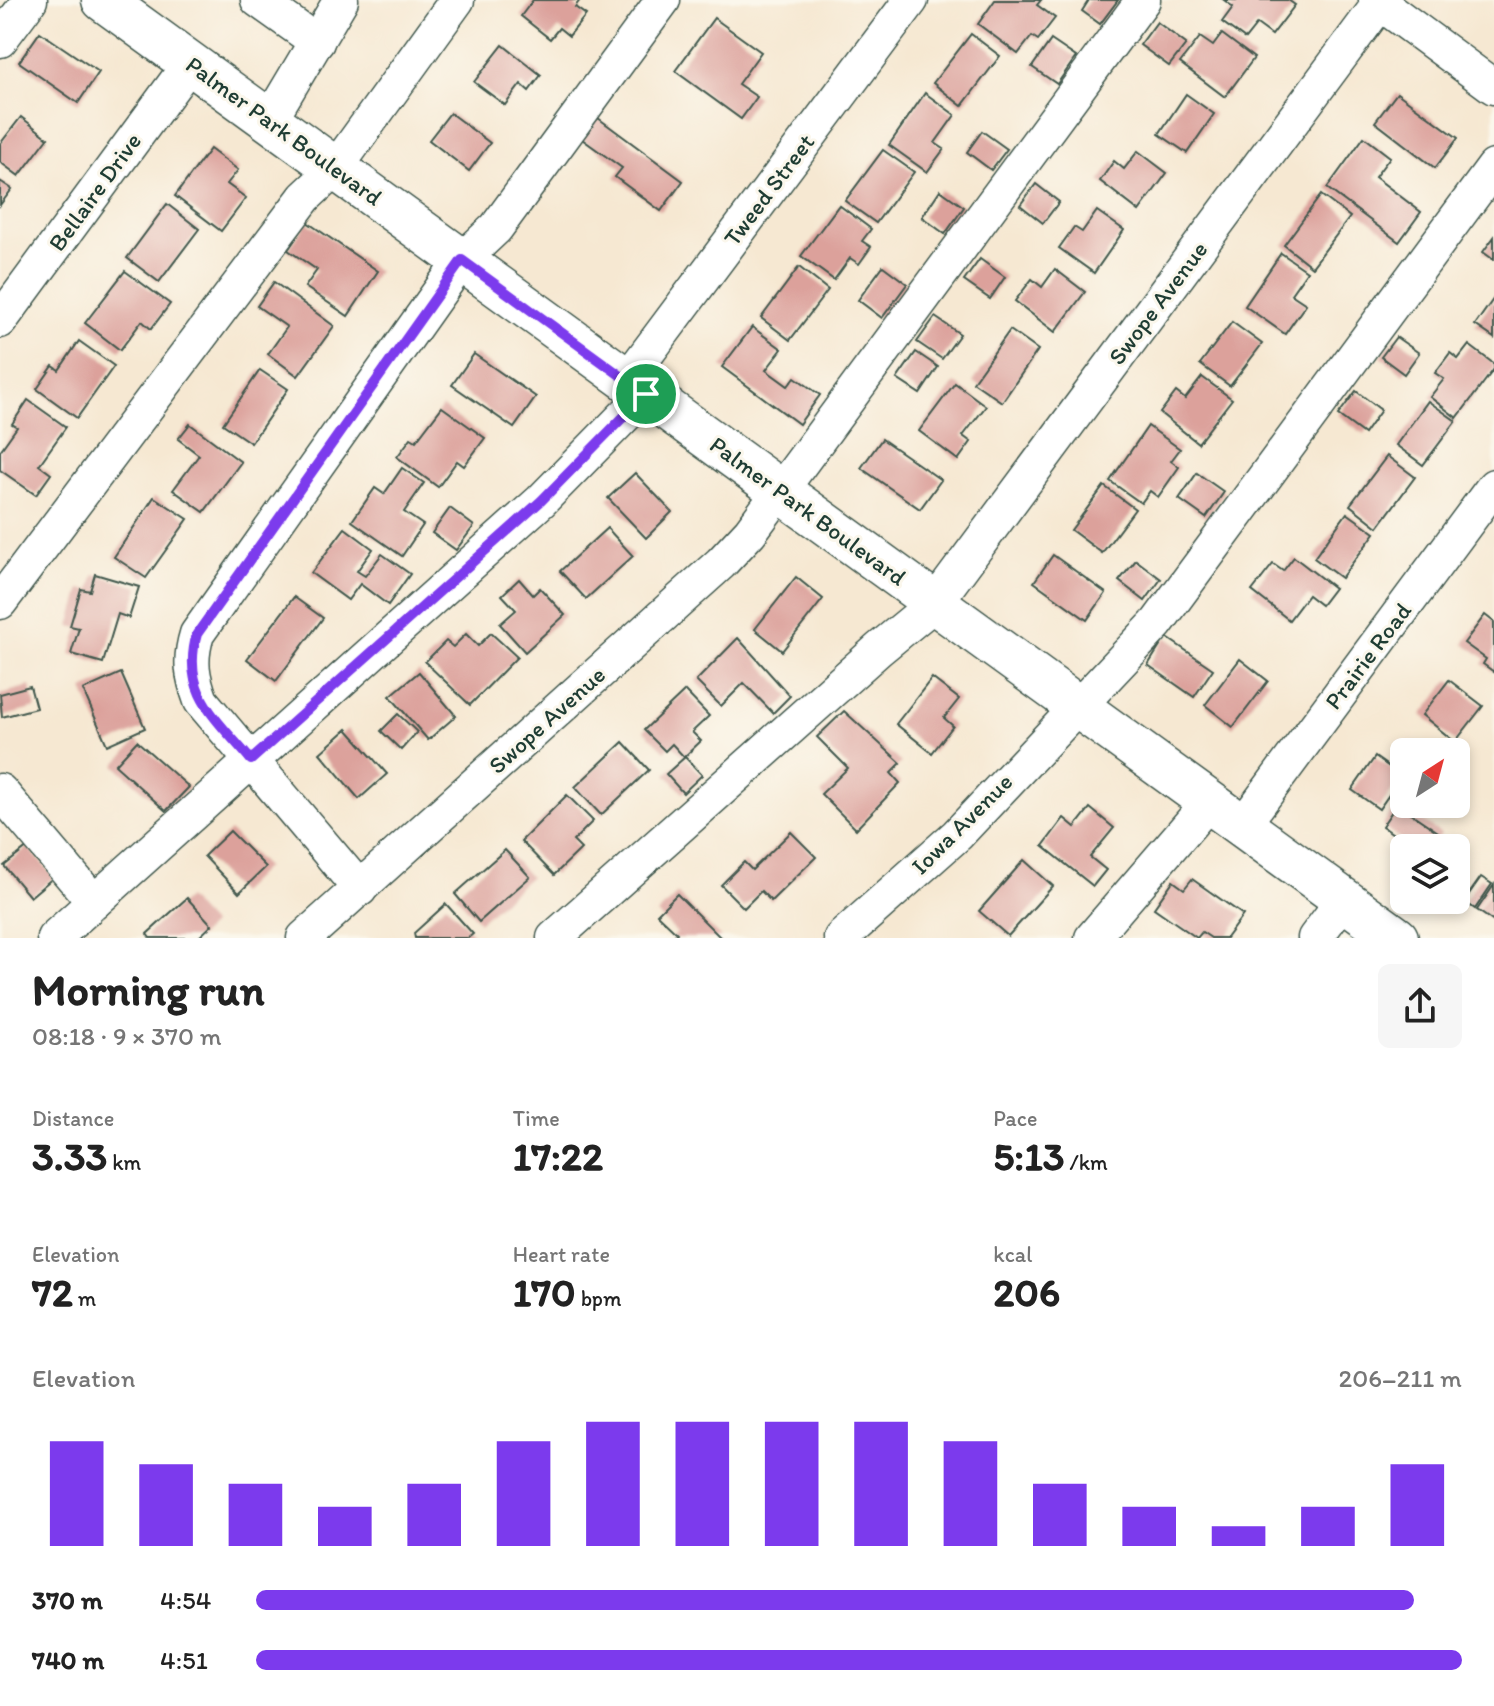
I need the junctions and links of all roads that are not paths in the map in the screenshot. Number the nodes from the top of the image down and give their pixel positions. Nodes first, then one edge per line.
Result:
1 (30, 0) edge
2 (103, 0) edge
3 (258, 0) edge
4 (341, 0) edge
5 (457, 0) edge
6 (663, 0) edge
7 (911, 0) edge
8 (1143, 0) edge
9 (1378, 1) edge
10 (0, 40) edge
11 (317, 42) junction
12 (190, 63) junction
13 (1494, 87) edge
14 (269, 121) junction
15 (1494, 167) edge
16 (335, 169) junction
17 (462, 260) junction
18 (0, 321) edge
19 (636, 387) junction
20 (1494, 486) edge
21 (781, 492) junction
22 (0, 602) edge
23 (935, 603) junction
24 (1081, 706) junction
25 (251, 760) junction
26 (0, 791) edge
27 (1209, 802) junction
28 (1242, 826) junction
29 (360, 889) junction
30 (1344, 899) junction
31 (94, 902) junction
32 (54, 938) edge
33 (304, 938) edge
34 (554, 938) edge
35 (841, 938) edge
36 (1092, 938) edge
37 (1315, 938) edge
38 (1397, 938) edge

1 - 10 street
2 - 12 main road, Palmer Park Boulevard
3 - 11 street
4 - 11 street
5 - 16 street
6 - 17 street
7 - 19 street, Tweed Street
8 - 21 street, Swope Avenue
9 - 13 street
9 - 23 street, Swope Avenue
11 - 14 street
12 - 14 main road, Palmer Park Boulevard
12 - 18 street, Bellaire Drive
14 - 16 main road, Palmer Park Boulevard
15 - 24 street, Iowa Avenue
16 - 17 main road, Palmer Park Boulevard
16 - 22 street
17 - 19 main road, Palmer Park Boulevard
17 - 25 street
19 - 21 main road, Palmer Park Boulevard
19 - 25 street, Tweed Street
20 - 28 street, Prairie Road
21 - 23 main road, Palmer Park Boulevard
21 - 29 street, Swope Avenue
23 - 24 main road, Palmer Park Boulevard
23 - 34 street, Swope Avenue
24 - 27 main road, Palmer Park Boulevard
24 - 35 street, Iowa Avenue
25 - 29 street
25 - 31 street, Tweed Street
26 - 31 street
27 - 28 main road, Palmer Park Boulevard
27 - 36 street
28 - 30 main road, Palmer Park Boulevard
29 - 33 street, Swope Avenue
30 - 37 street
30 - 38 main road, Palmer Park Boulevard
31 - 32 street, Tweed Street

